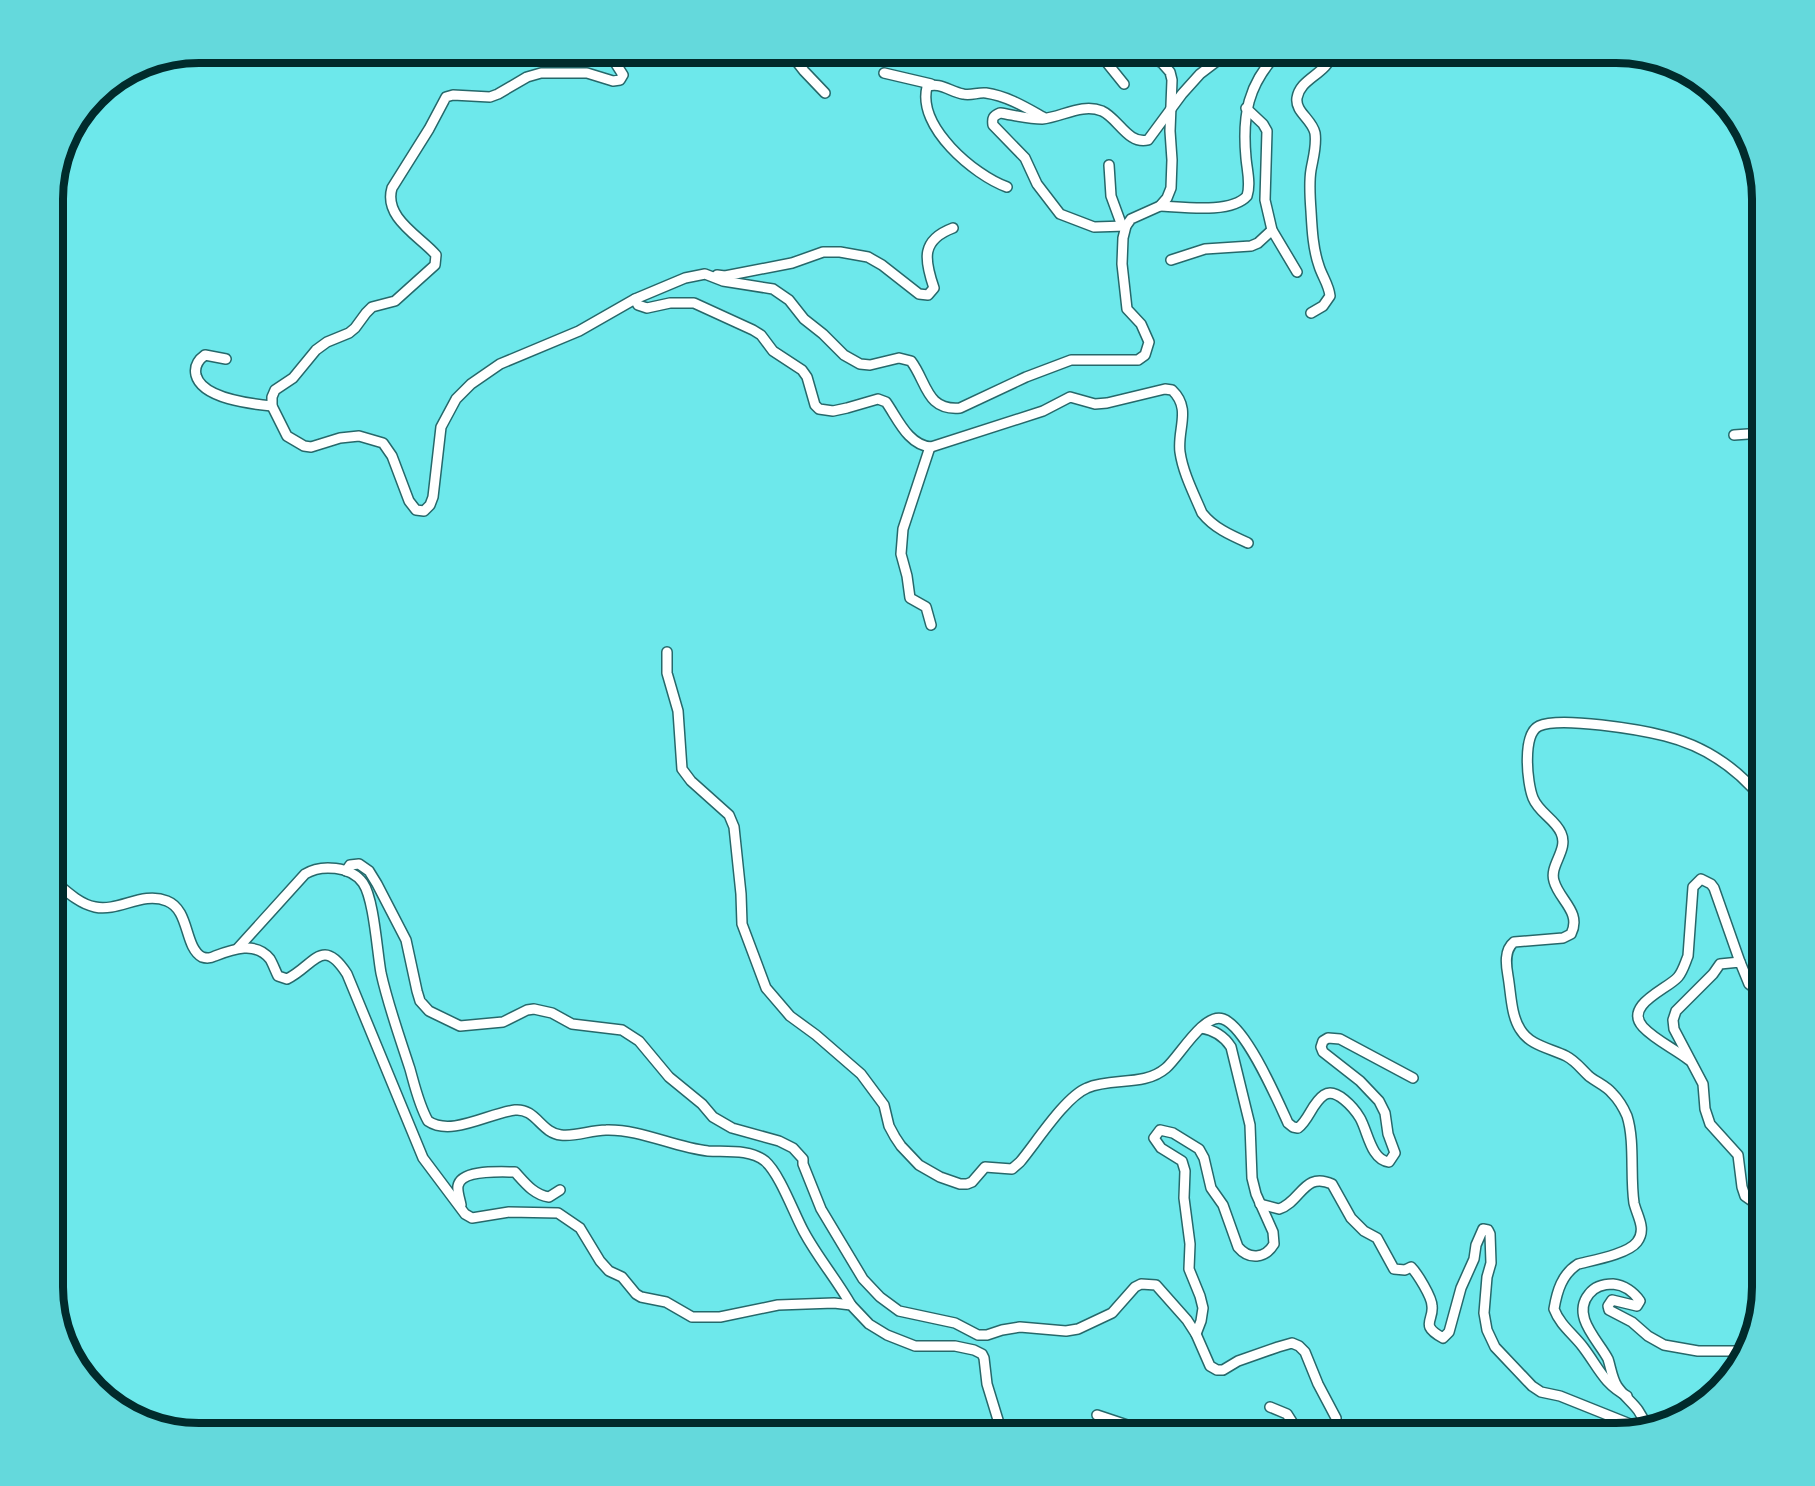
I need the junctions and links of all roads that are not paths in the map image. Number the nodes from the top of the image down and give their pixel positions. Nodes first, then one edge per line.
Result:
1 (616, 63) edge
2 (798, 63) edge
3 (1108, 63) edge
4 (1162, 63) edge
5 (1214, 63) edge
6 (1268, 63) edge
7 (1328, 63) edge
8 (884, 73) dead end
9 (931, 84) junction
10 (1124, 84) dead end
11 (825, 93) dead end
12 (1170, 108) junction
13 (1246, 108) junction
14 (1046, 118) junction
15 (1109, 165) dead end
16 (1007, 187) dead end
17 (1160, 206) junction
18 (1124, 226) junction
19 (953, 228) dead end
20 (1272, 230) junction
21 (1172, 260) dead end
22 (1297, 272) dead end
23 (705, 273) junction
24 (635, 299) junction
25 (1311, 313) dead end
26 (226, 358) dead end
27 (272, 406) junction
28 (1752, 434) edge
29 (1734, 435) dead end
30 (930, 447) junction
31 (1248, 543) dead end
32 (931, 625) dead end
33 (667, 652) dead end
34 (1752, 788) edge
35 (346, 871) junction
36 (63, 888) edge
37 (238, 948) junction
38 (1740, 962) junction
39 (1752, 986) edge
40 (1201, 1028) junction
41 (1693, 1063) junction
42 (1413, 1078) dead end
43 (560, 1190) dead end
44 (1752, 1201) edge
45 (1260, 1204) junction
46 (462, 1207) junction
47 (850, 1305) junction
48 (1196, 1334) junction
49 (1736, 1351) edge
50 (1627, 1396) junction
51 (1270, 1407) dead end
52 (1097, 1415) dead end
53 (1644, 1420) edge
54 (1626, 1422) edge
55 (998, 1423) edge
56 (1121, 1423) edge
57 (1292, 1423) edge
58 (1336, 1423) edge

1 - 27 street
2 - 11 street
3 - 10 street
4 - 12 street
5 - 12 street
6 - 13 street
7 - 25 street
8 - 9 street
9 - 14 street
9 - 16 street
12 - 14 street
12 - 17 street
13 - 17 street
13 - 20 street
14 - 18 street
15 - 18 street
17 - 18 street
18 - 23 street
19 - 23 street
20 - 21 street
20 - 22 street
23 - 24 street
24 - 27 street
24 - 30 street
26 - 27 street
28 - 29 street
30 - 31 street
30 - 32 street
33 - 40 street
34 - 50 street
35 - 37 street
35 - 47 street
35 - 48 street
36 - 37 street
37 - 46 street
38 - 39 street
38 - 41 street
38 - 41 street
40 - 42 street
40 - 45 street
41 - 44 street
43 - 46 street
45 - 48 street
45 - 54 street
46 - 47 street
47 - 55 street
48 - 58 street
49 - 50 street
50 - 53 street
51 - 57 street
52 - 56 street

